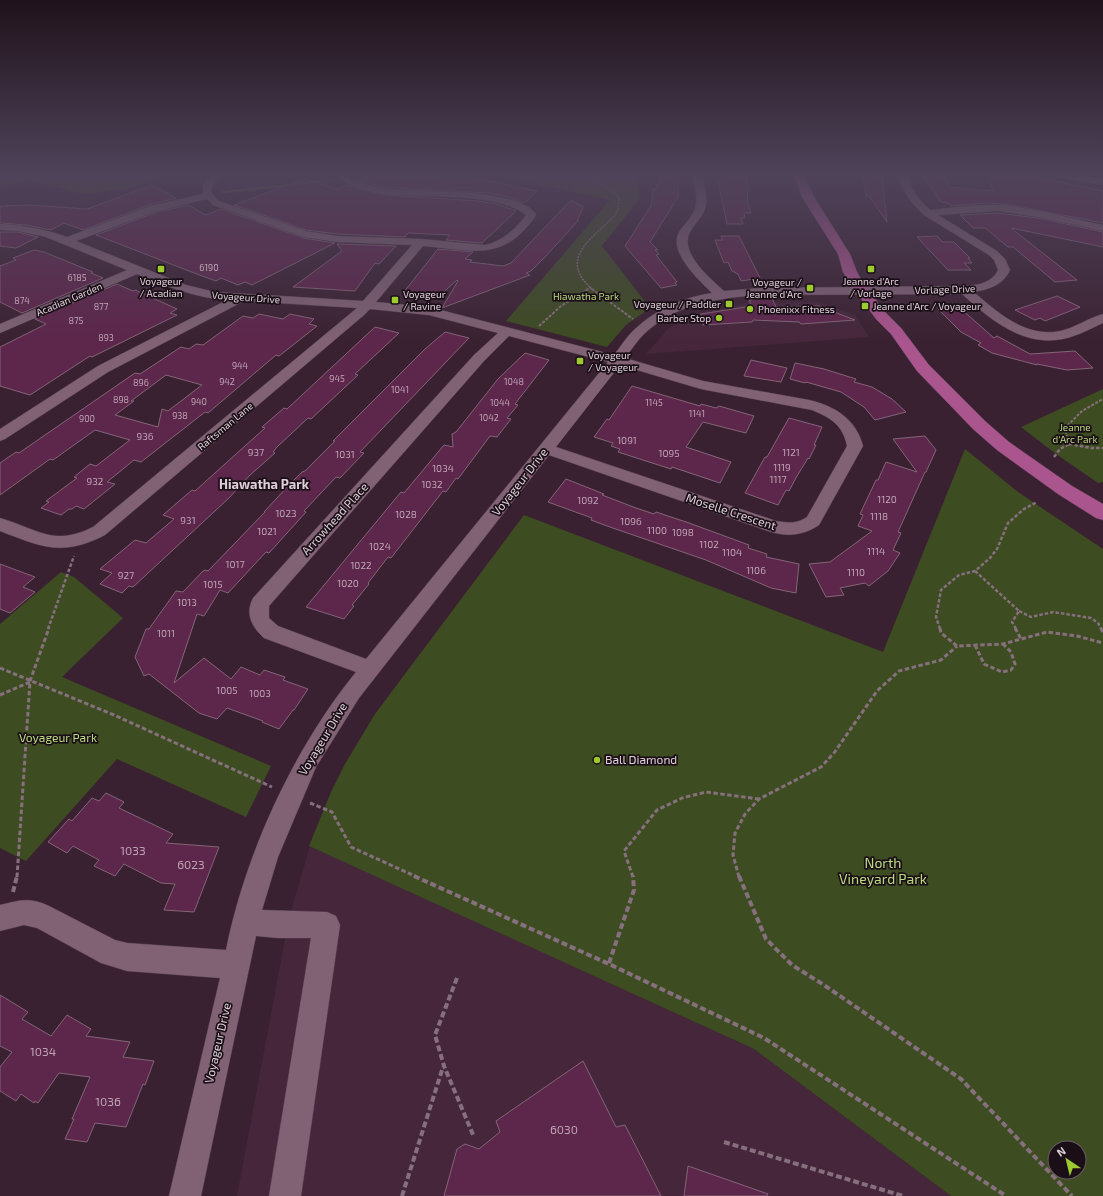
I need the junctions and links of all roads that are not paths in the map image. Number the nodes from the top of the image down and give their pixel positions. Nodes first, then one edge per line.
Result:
1 (34, 231) edge
2 (93, 231) edge
3 (299, 231) edge
4 (517, 231) edge
5 (686, 231) edge
6 (829, 231) edge
7 (957, 231) edge
8 (67, 241) junction
9 (421, 242) junction
10 (844, 254) junction
11 (136, 270) junction
12 (965, 290) junction
13 (862, 291) junction
14 (878, 291) junction
15 (721, 296) junction
16 (241, 298) junction
17 (367, 305) junction
18 (1103, 318) edge
19 (1, 328) edge
20 (896, 331) junction
21 (507, 332) junction
22 (617, 360) junction
23 (0, 436) edge
24 (546, 449) junction
25 (1101, 511) edge
26 (0, 524) edge
27 (371, 669) junction
28 (4, 917) edge
29 (244, 922) junction
30 (237, 964) junction
31 (185, 1196) edge
32 (285, 1196) edge

1 - 8 street, Voyageur Drive
2 - 8 street
3 - 9 street
4 - 9 street
5 - 15 street
6 - 10 main road
7 - 12 street, Vorlage Drive
8 - 11 street, Voyageur Drive
9 - 17 street, Raftsman Lane
10 - 13 main road
10 - 14 main road
11 - 16 street, Voyageur Drive
11 - 19 street, Acadian Garden
12 - 14 street, Vorlage Drive
12 - 18 street
13 - 14 street, Voyageur Drive
13 - 15 street, Voyageur Drive
13 - 20 main road
14 - 20 main road
15 - 22 street, Voyageur Drive
16 - 17 street, Voyageur Drive
16 - 23 street
17 - 21 street, Voyageur Drive
17 - 26 street, Raftsman Lane
20 - 25 main road
21 - 22 street, Voyageur Drive
21 - 27 street, Arrowhead Place
22 - 24 street, Voyageur Drive
22 - 24 street, Moselle Crescent
24 - 27 street, Voyageur Drive
27 - 29 street, Voyageur Drive
28 - 30 street
29 - 30 street, Voyageur Drive
29 - 32 street
30 - 31 street, Voyageur Drive

